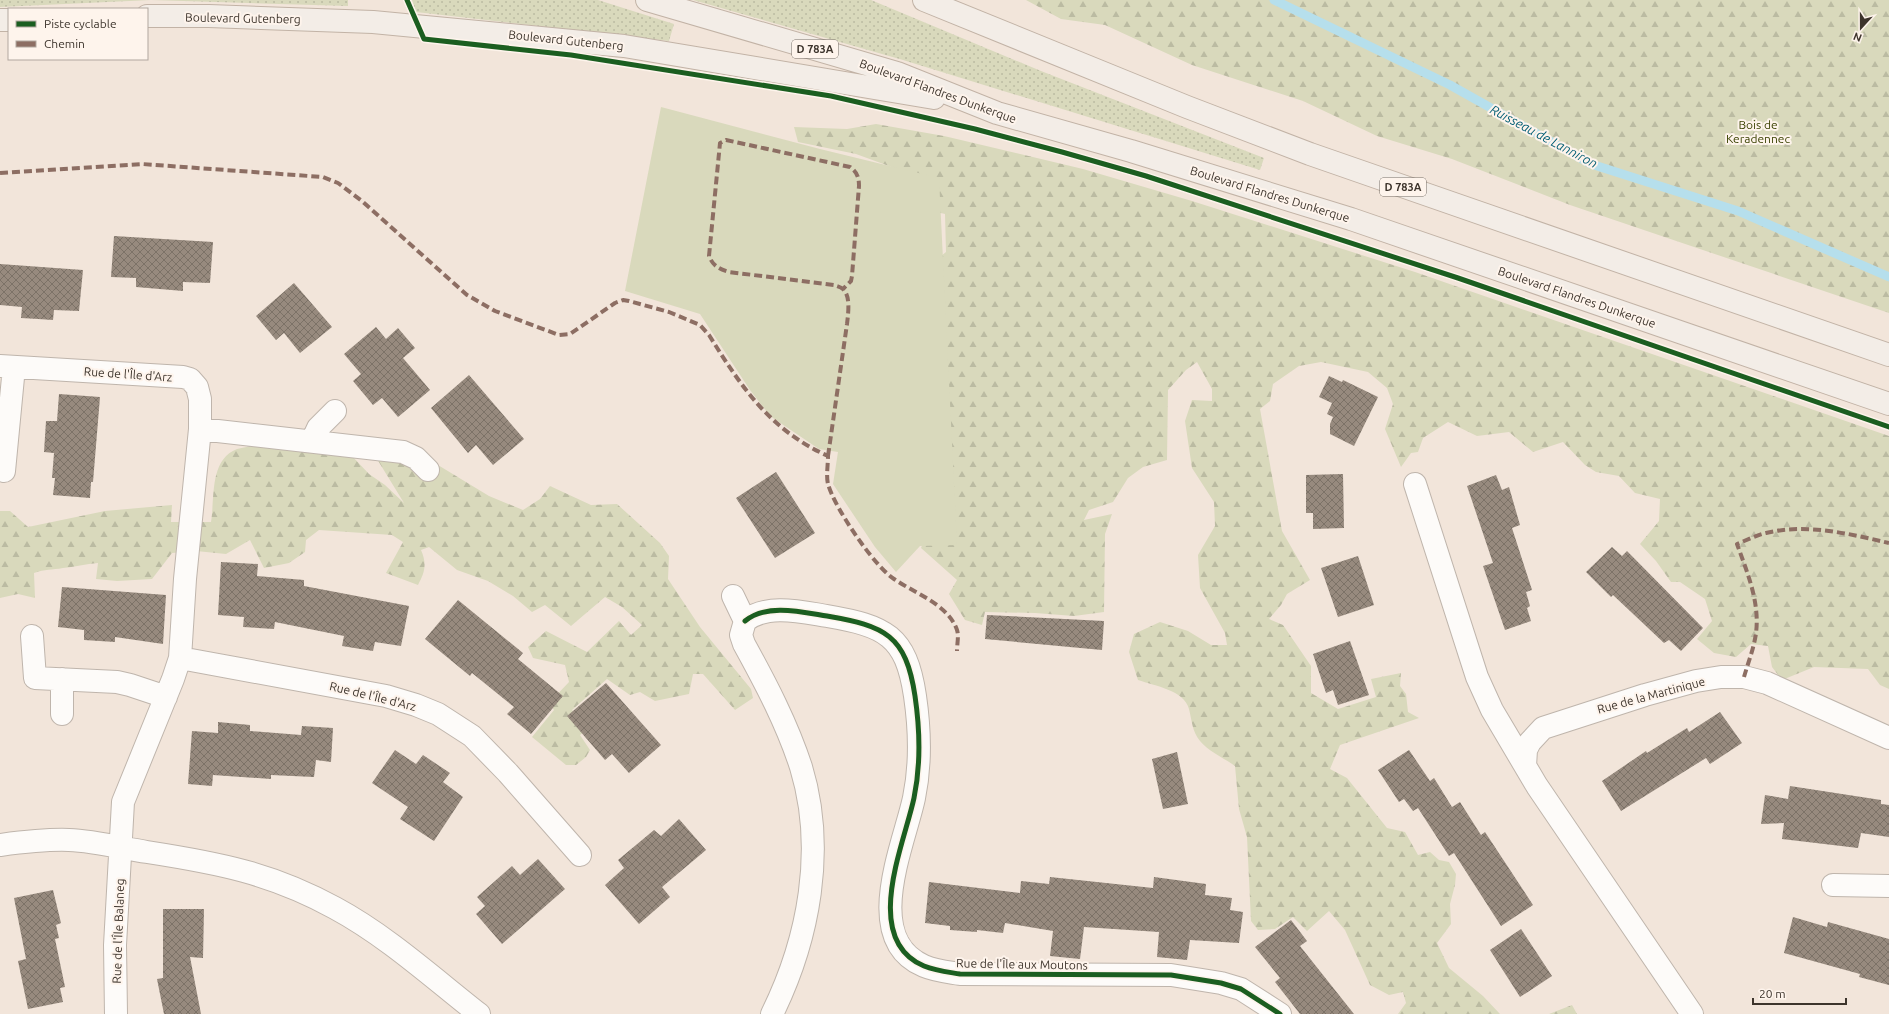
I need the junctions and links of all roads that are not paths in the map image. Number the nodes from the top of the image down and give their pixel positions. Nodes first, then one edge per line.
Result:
1 (647, 0) edge
2 (924, 0) edge
3 (148, 16) edge
4 (981, 106) junction
5 (1889, 355) edge
6 (7, 366) edge
7 (1889, 404) edge
8 (335, 412) dead end
9 (200, 429) junction
10 (312, 441) junction
11 (428, 470) dead end
12 (4, 471) dead end
13 (1415, 484) dead end
14 (733, 596) dead end
15 (746, 621) junction
16 (32, 636) dead end
17 (180, 658) junction
18 (62, 679) junction
19 (166, 697) junction
20 (62, 714) dead end
21 (1889, 738) edge
22 (1525, 766) junction
23 (0, 845) edge
24 (121, 848) junction
25 (580, 855) dead end
26 (1832, 885) dead end
27 (1889, 886) edge
28 (116, 1014) edge
29 (479, 1014) edge
30 (772, 1014) edge
31 (1280, 1014) edge
32 (1692, 1014) edge

1 - 4 main road, Boulevard Flandres Dunkerque / D 783A
2 - 5 main road, D 783A
3 - 4 main road, Boulevard Gutenberg / D 783A
4 - 7 main road, Boulevard Flandres Dunkerque / D 783A
6 - 9 street, Rue de l'Île d'Arz
6 - 12 street, Rue de l'Île d'Arz
8 - 10 street
9 - 10 street
9 - 17 street, Rue de l'Île d'Arz
10 - 11 street
13 - 22 street
14 - 15 street
15 - 30 street
15 - 31 street, Rue de l'Île aux Moutons
16 - 18 street
17 - 19 street, Rue de l'Île d'Arz
17 - 25 street, Rue de l'Île d'Arz
18 - 19 street
18 - 20 street
19 - 24 street, Rue de l'Île d'Arz
21 - 22 street, Rue de la Martinique
22 - 32 street
23 - 24 street
24 - 28 street, Rue de l'Île Balaneg
24 - 29 street
26 - 27 street

